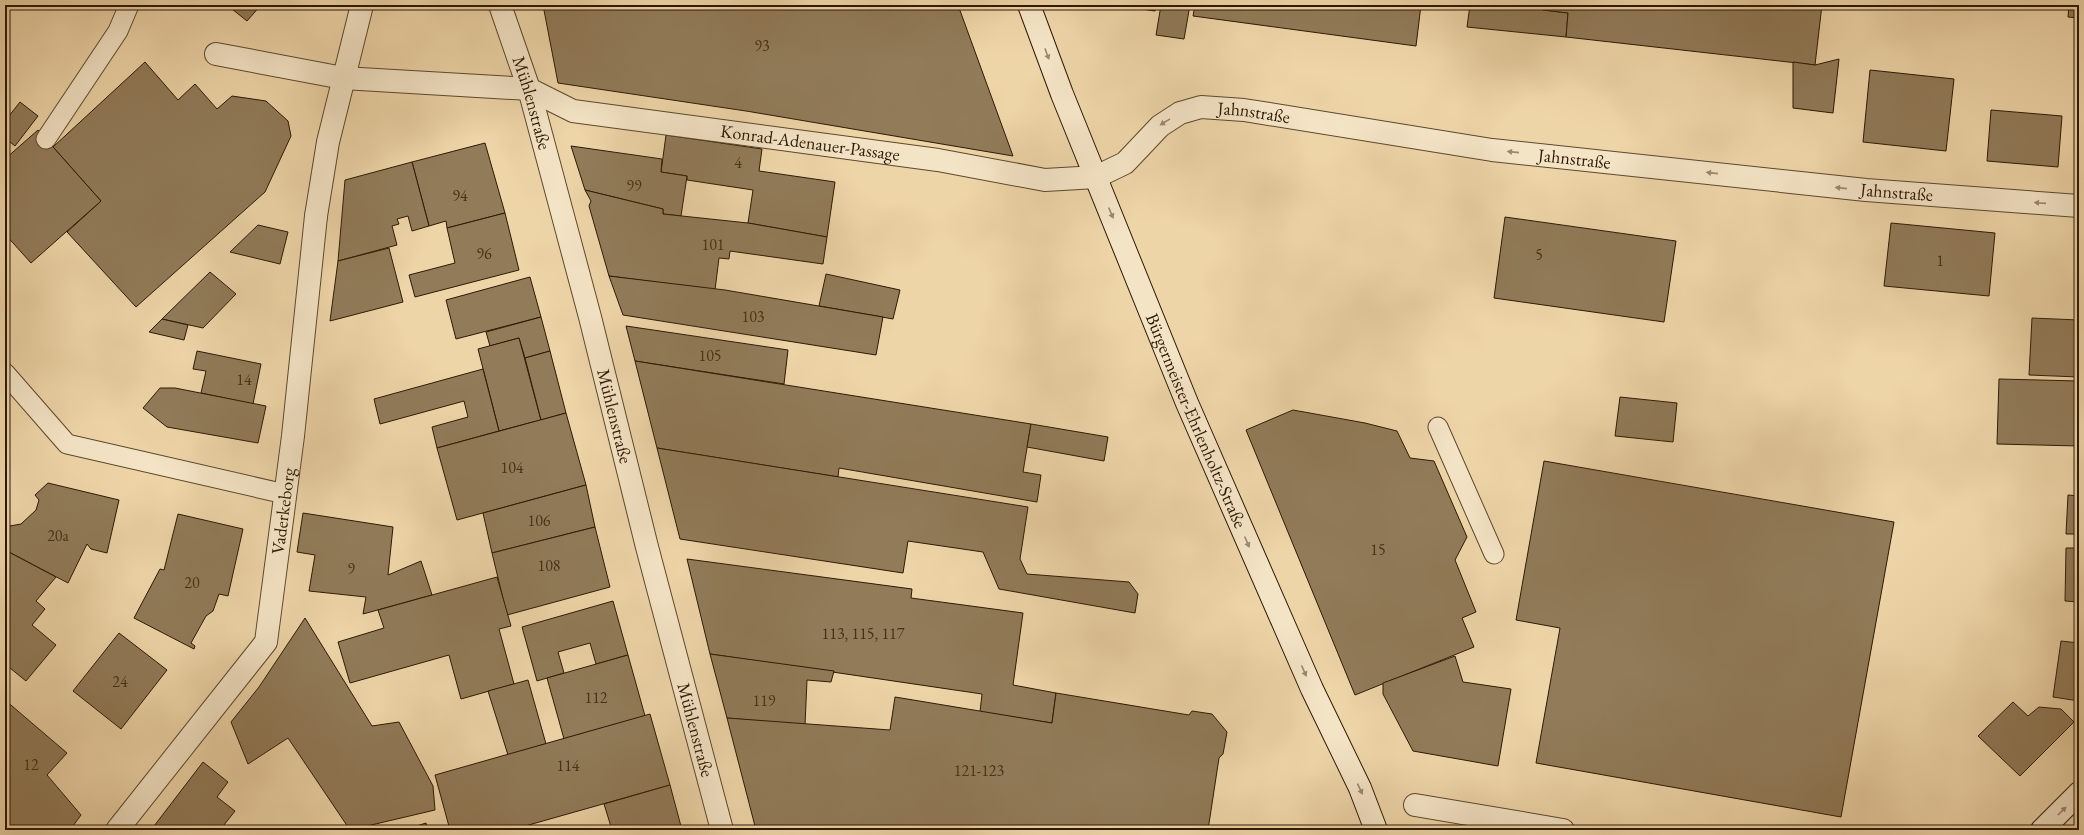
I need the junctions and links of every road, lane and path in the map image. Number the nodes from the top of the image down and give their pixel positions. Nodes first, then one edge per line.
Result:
1 (129, 5) edge
2 (362, 5) edge
3 (500, 5) edge
4 (1029, 5) edge
5 (216, 54) dead end
6 (343, 78) junction
7 (529, 89) junction
8 (46, 139) dead end
9 (1096, 177) junction
10 (2079, 206) edge
11 (5, 373) edge
12 (1438, 427) dead end
13 (285, 494) junction
14 (1494, 554) dead end
15 (2079, 793) edge
16 (1415, 805) dead end
17 (117, 830) edge
18 (722, 830) edge
19 (1376, 830) edge
20 (1563, 830) edge
21 (2042, 830) edge

1 - 8 lane
2 - 6 street, Vaderkeborg
3 - 7 street, Mühlenstraße
4 -> 9 street, Bürgermeister-Ehrlenholtz-Straße
5 - 6 street
6 - 7 street
6 - 13 street, Vaderkeborg
7 - 9 street, Konrad-Adenauer-Passage
7 - 18 street, Mühlenstraße
10 -> 9 street, Jahnstraße
9 -> 19 street, Bürgermeister-Ehrlenholtz-Straße
11 - 13 lane
12 - 14 lane
13 - 17 street, Vaderkeborg
21 -> 15 street
16 - 20 street

